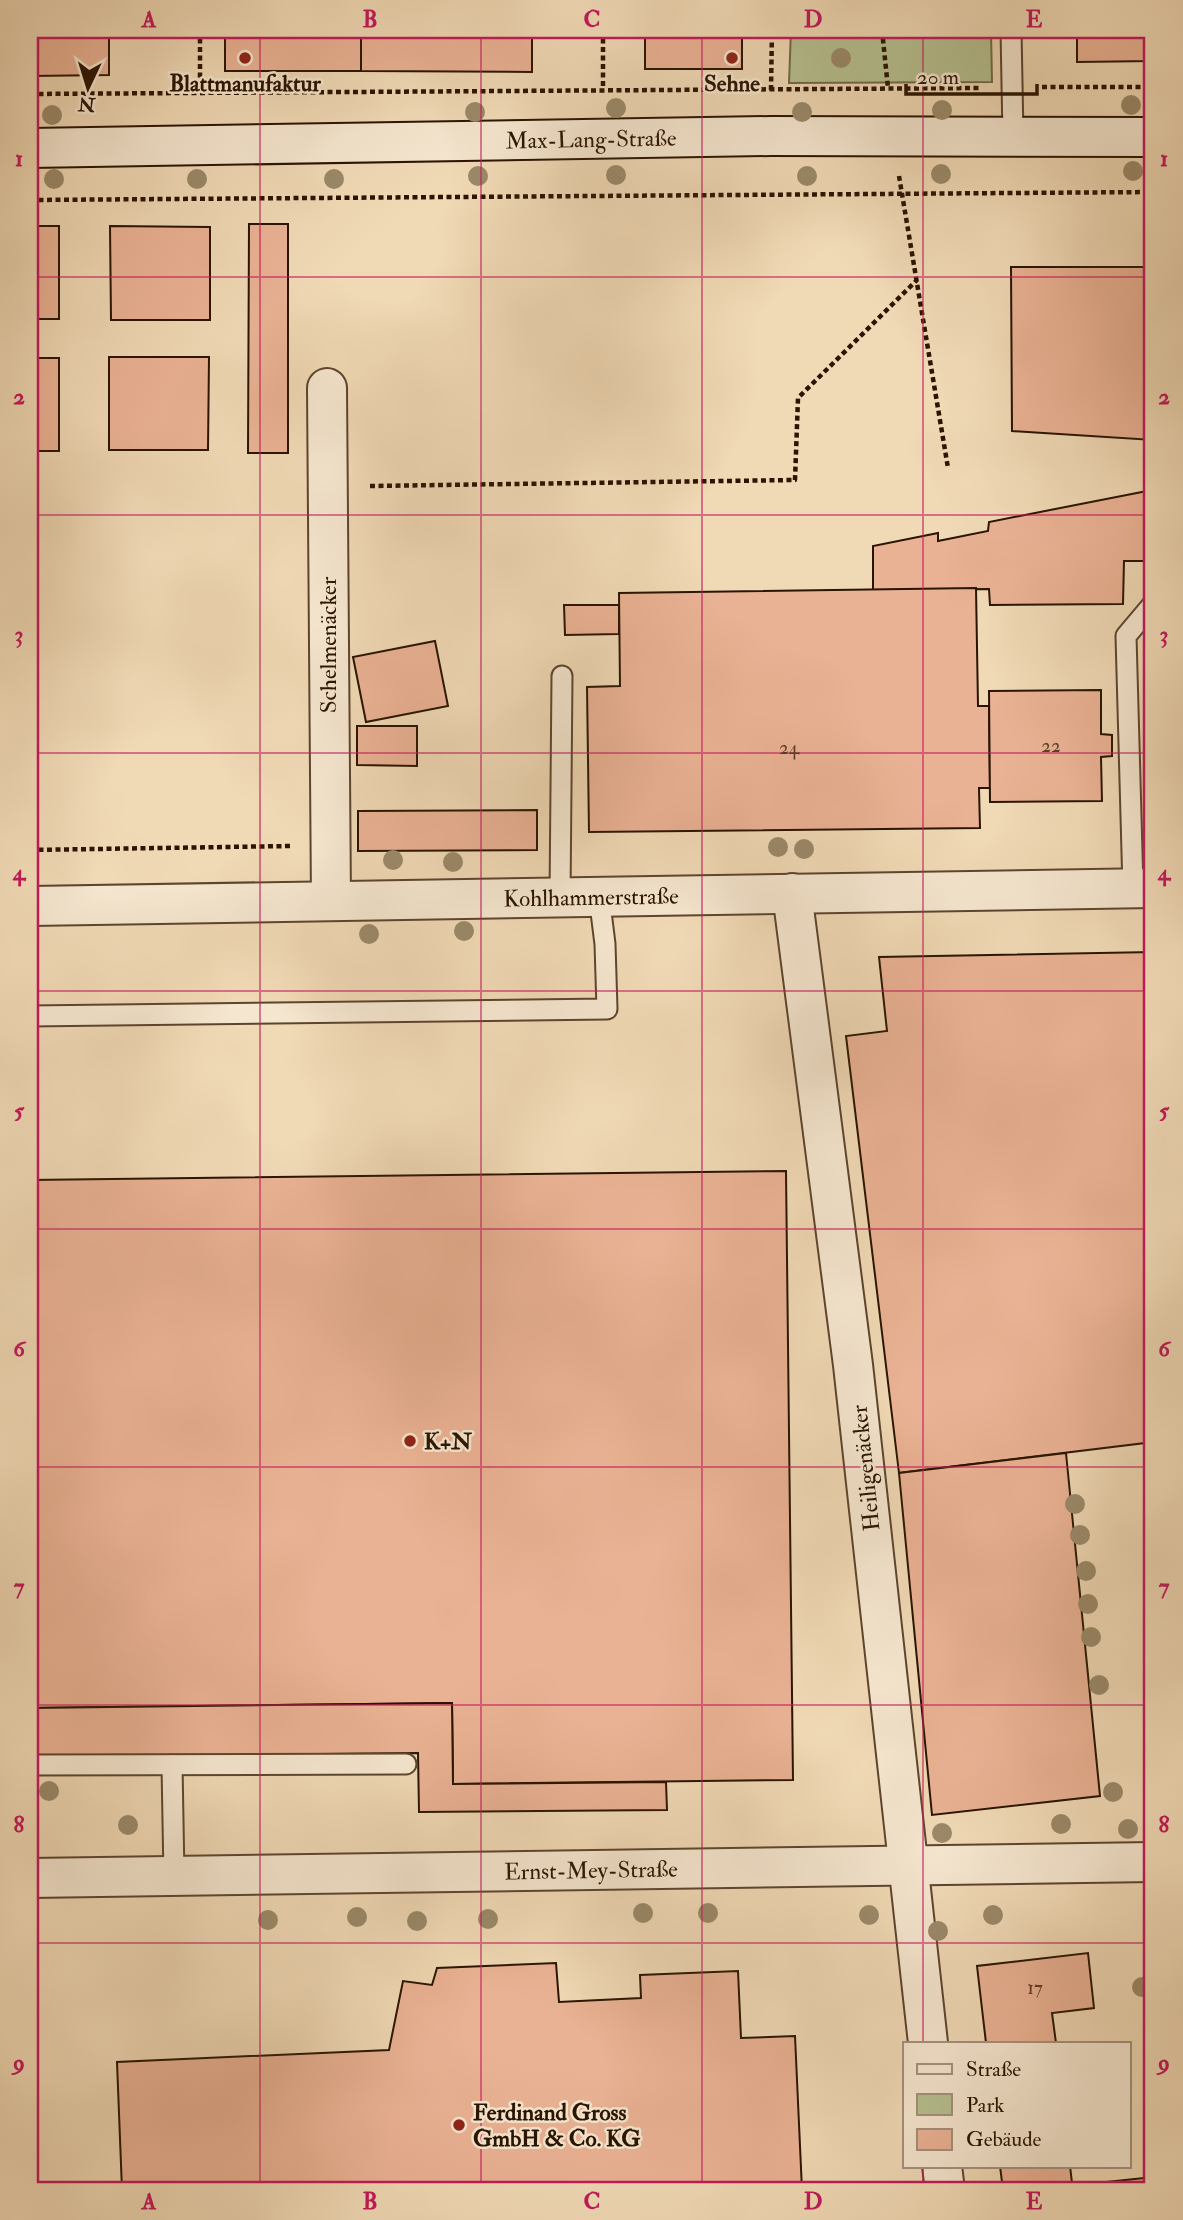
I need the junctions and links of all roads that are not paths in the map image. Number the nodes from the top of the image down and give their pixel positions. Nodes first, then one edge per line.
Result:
1 (1011, 30) edge
2 (1013, 136) junction
3 (1153, 137) edge
4 (30, 148) edge
5 (327, 388) dead end
6 (1153, 604) edge
7 (562, 676) dead end
8 (1143, 888) edge
9 (792, 893) junction
10 (599, 896) junction
11 (560, 897) junction
12 (331, 901) junction
13 (30, 906) edge
14 (30, 1016) edge
15 (406, 1764) dead end
16 (30, 1765) edge
17 (172, 1765) junction
18 (1153, 1862) edge
19 (907, 1865) junction
20 (174, 1876) junction
21 (30, 1878) edge
22 (928, 2042) edge
23 (942, 2168) edge
24 (945, 2190) edge

1 - 2 lane
2 - 3 street, Max-Lang-Straße
2 - 4 street, Max-Lang-Straße
5 - 12 street, Schelmenäcker
6 - 8 lane
7 - 11 lane
8 - 9 street, Kohlhammerstraße
9 - 10 street, Kohlhammerstraße
9 - 19 street, Heiligenäcker
10 - 11 street, Kohlhammerstraße
10 - 14 lane
11 - 12 street, Kohlhammerstraße
12 - 13 street, Kohlhammerstraße
15 - 17 lane
16 - 17 lane
17 - 20 lane
18 - 19 street, Ernst-Mey-Straße
19 - 20 street, Ernst-Mey-Straße
19 - 22 street, Heiligenäcker
20 - 21 street, Ernst-Mey-Straße
23 - 24 street

